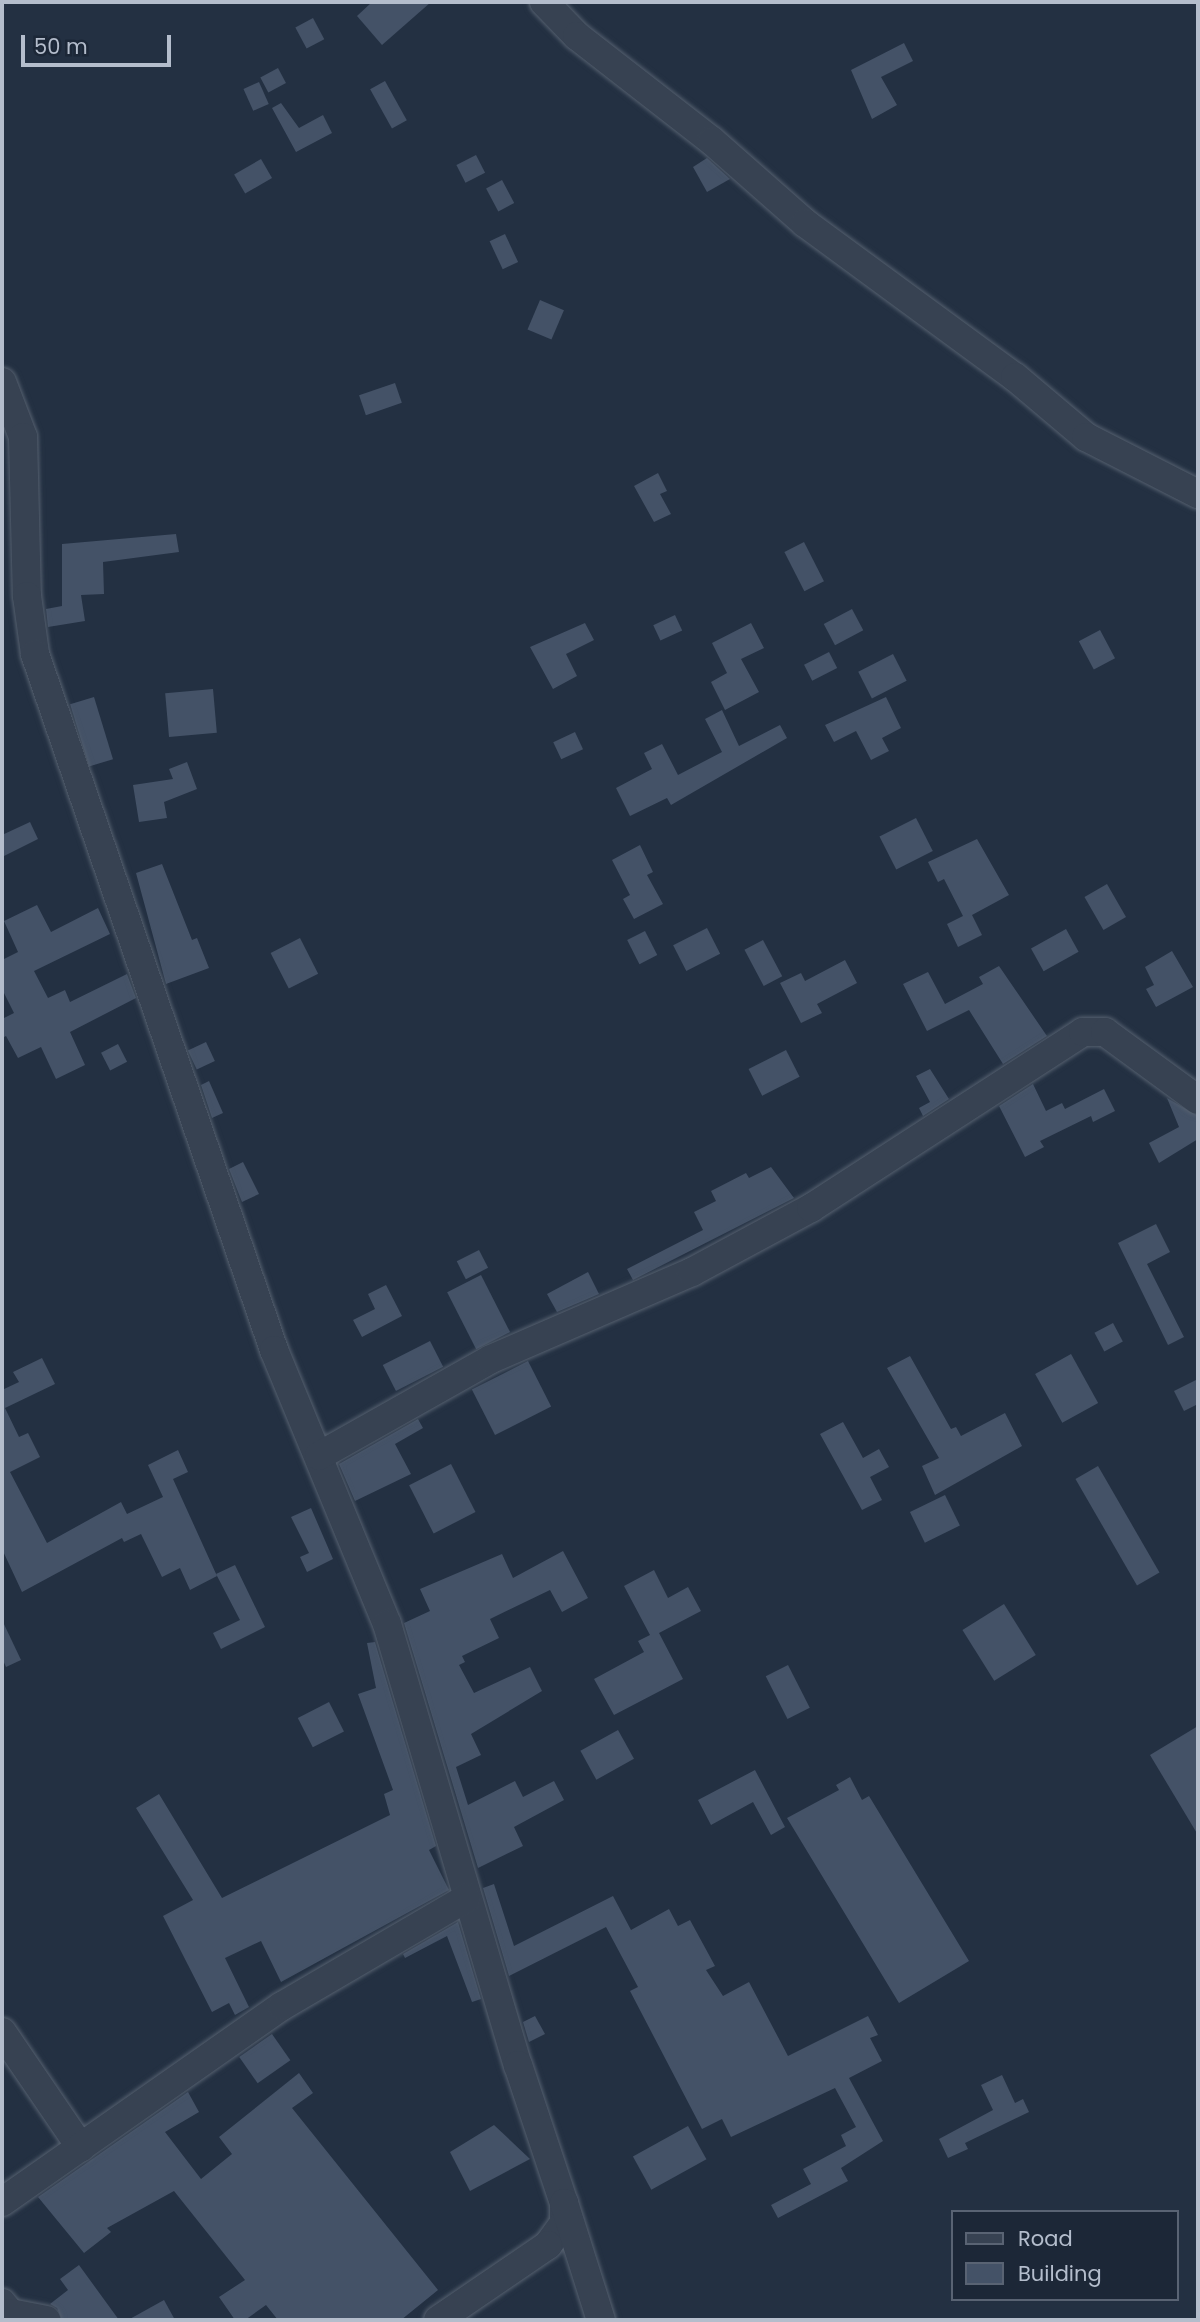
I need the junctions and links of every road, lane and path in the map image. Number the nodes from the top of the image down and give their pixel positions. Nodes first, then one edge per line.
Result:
1 (544, 2) edge
2 (2, 382) edge
3 (1198, 494) edge
4 (1198, 1100) edge
5 (319, 1456) junction
6 (467, 1898) junction
7 (2, 2032) edge
8 (81, 2148) junction
9 (2, 2202) edge
10 (564, 2203) junction
11 (2, 2303) edge
12 (46, 2320) edge
13 (438, 2320) edge
14 (601, 2320) edge

1 - 3 street
2 - 5 street
4 - 5 street
5 - 6 street
6 - 8 street
6 - 10 street
7 - 8 street
8 - 9 street
10 - 13 street
10 - 14 street
11 - 12 street

